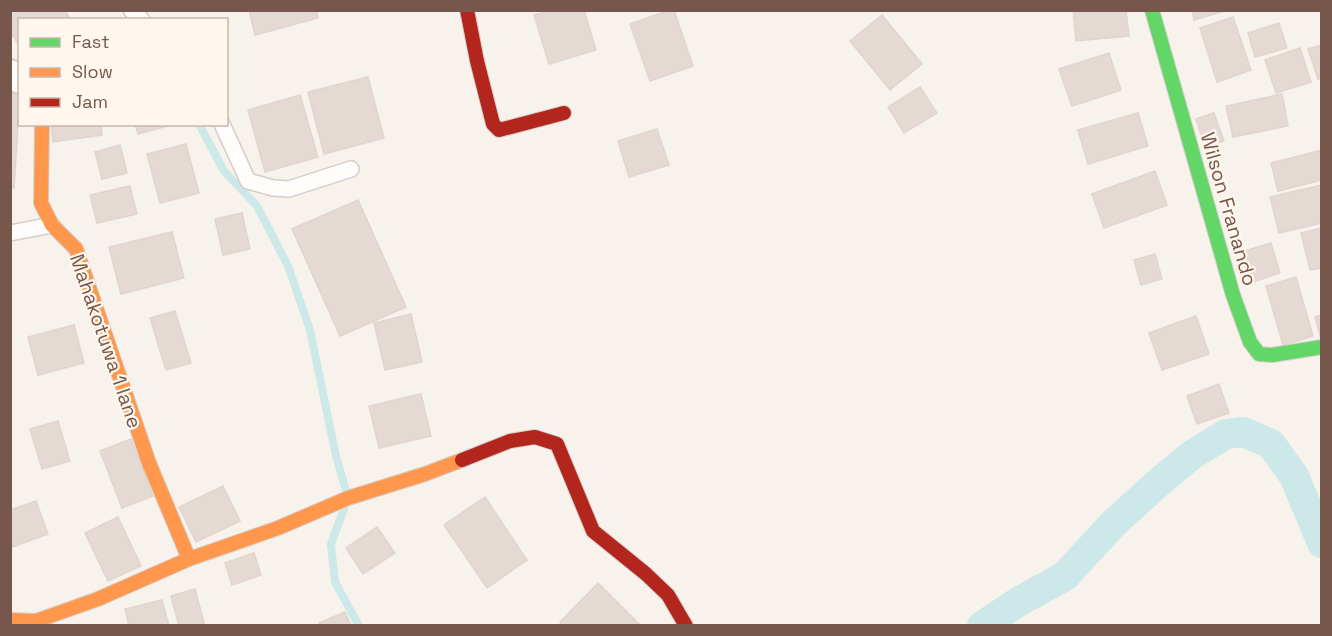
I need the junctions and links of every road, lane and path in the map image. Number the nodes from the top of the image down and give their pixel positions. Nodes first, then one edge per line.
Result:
1 (467, 10) edge
2 (1152, 10) edge
3 (564, 113) dead end
4 (42, 126) edge
5 (223, 126) edge
6 (351, 169) dead end
7 (52, 225) junction
8 (10, 233) edge
9 (1322, 347) edge
10 (189, 559) junction
11 (10, 620) edge
12 (686, 626) edge

1 - 3 street
2 - 9 street, Wilson Franando
4 - 7 street, Mahakotuwa 1 lane
5 - 6 lane
7 - 8 lane
7 - 10 street, Mahakotuwa 1 lane
10 - 11 street
10 - 12 street

